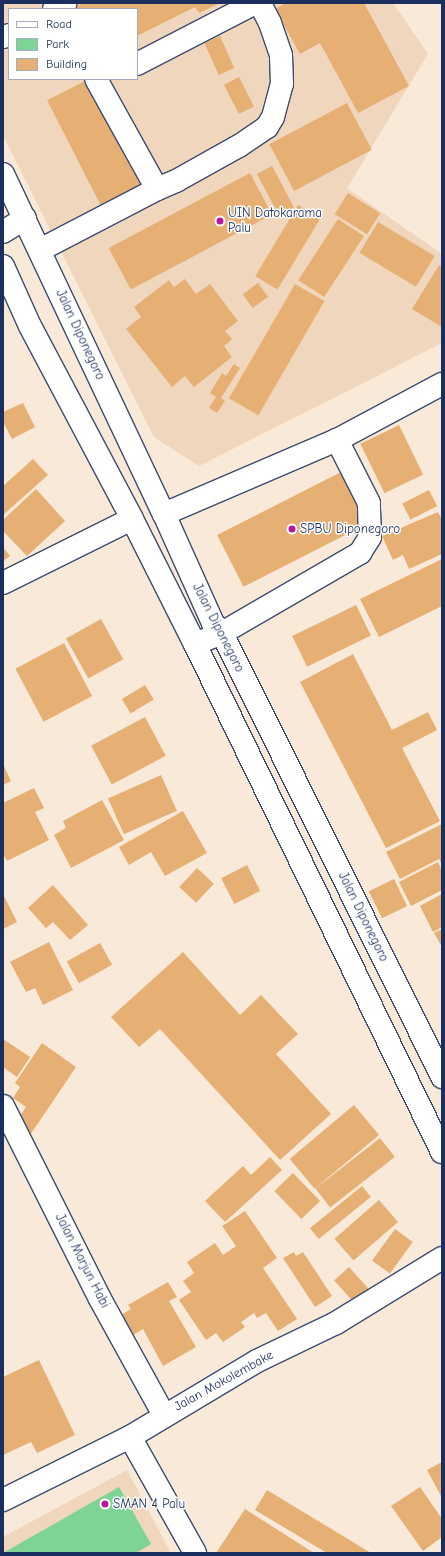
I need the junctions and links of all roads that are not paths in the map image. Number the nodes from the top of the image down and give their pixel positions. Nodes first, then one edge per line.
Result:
1 (66, 3) edge
2 (255, 3) edge
3 (260, 3) edge
4 (56, 8) edge
5 (138, 63) edge
6 (100, 80) edge
7 (3, 174) edge
8 (156, 189) junction
9 (25, 218) junction
10 (3, 232) edge
11 (40, 250) junction
12 (3, 266) edge
13 (442, 384) edge
14 (336, 440) junction
15 (164, 514) junction
16 (132, 520) junction
17 (3, 582) edge
18 (222, 633) junction
19 (194, 644) junction
20 (442, 1077) edge
21 (3, 1106) edge
22 (442, 1152) edge
23 (442, 1258) edge
24 (164, 1415) junction
25 (130, 1437) junction
26 (3, 1500) edge
27 (195, 1553) edge

1 - 4 main road
2 - 5 main road
3 - 8 main road
6 - 8 main road
7 - 9 main road, Jalan Diponegoro
8 - 11 main road
9 - 10 main road
9 - 11 main road, Jalan Diponegoro
11 - 15 main road, Jalan Diponegoro
12 - 16 main road
13 - 14 main road
14 - 15 main road
14 - 18 main road
15 - 18 main road, Jalan Diponegoro
16 - 17 main road
16 - 19 main road
18 - 19 main road
18 - 20 main road, Jalan Diponegoro
19 - 22 main road
21 - 24 main road, Jalan Marjun Habi
23 - 24 main road, Jalan Mokolembake
24 - 25 main road, Jalan Mokolembake
25 - 26 main road, Jalan Mokolembake
25 - 27 main road

